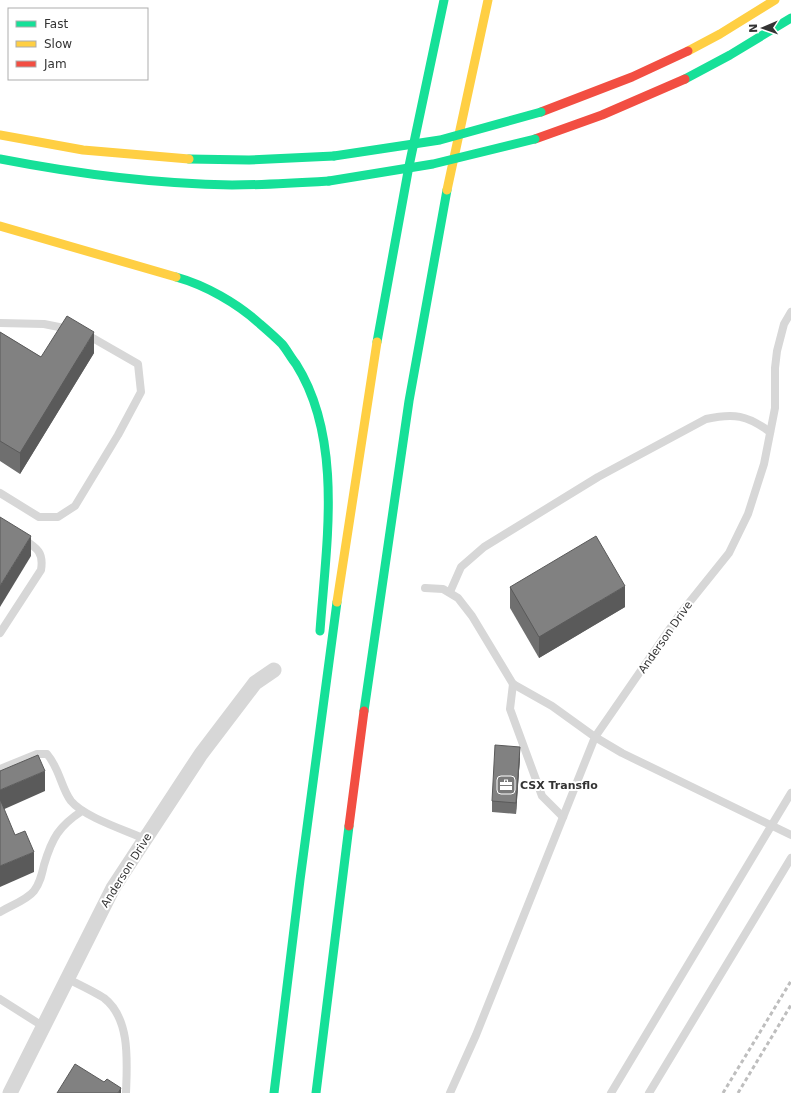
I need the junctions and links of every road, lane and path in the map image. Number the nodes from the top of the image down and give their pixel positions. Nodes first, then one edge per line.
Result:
1 (444, 0) edge
2 (488, 0) edge
3 (775, 0) edge
4 (791, 18) edge
5 (0, 135) edge
6 (0, 159) edge
7 (0, 226) edge
8 (791, 312) edge
9 (0, 324) edge
10 (770, 432) junction
11 (0, 493) edge
12 (17, 536) edge
13 (425, 588) dead end
14 (450, 592) junction
15 (0, 633) edge
16 (319, 639) dead end
17 (274, 670) dead end
18 (317, 678) dead end
19 (513, 684) junction
20 (595, 737) junction
21 (0, 769) edge
22 (791, 793) edge
23 (310, 803) junction
24 (82, 811) junction
25 (563, 816) junction
26 (771, 826) junction
27 (791, 835) edge
28 (145, 838) junction
29 (791, 858) edge
30 (0, 912) edge
31 (68, 979) junction
32 (0, 999) edge
33 (44, 1027) junction
34 (10, 1093) edge
35 (126, 1093) edge
36 (274, 1093) edge
37 (316, 1093) edge
38 (450, 1093) edge
39 (611, 1093) edge
40 (649, 1093) edge

1 - 23 highway
2 - 37 highway
3 - 5 highway, bridge
4 - 6 highway, bridge
7 - 16 highway
8 - 10 lane, Anderson Drive
9 - 11 lane
10 - 14 lane
10 - 20 lane, Anderson Drive
12 - 15 lane
13 - 14 lane
14 - 19 lane
17 - 28 street, Anderson Drive
18 - 23 highway
19 - 20 lane
19 - 25 lane
20 - 25 lane, Anderson Drive
20 - 26 lane
21 - 24 lane
22 - 26 lane
23 - 36 highway
24 - 28 lane
24 - 30 lane
25 - 38 lane, Anderson Drive
26 - 27 lane
26 - 39 lane
28 - 31 street, Anderson Drive
29 - 40 lane
31 - 33 street, Anderson Drive
31 - 35 lane
32 - 33 lane
33 - 34 street, Anderson Drive

